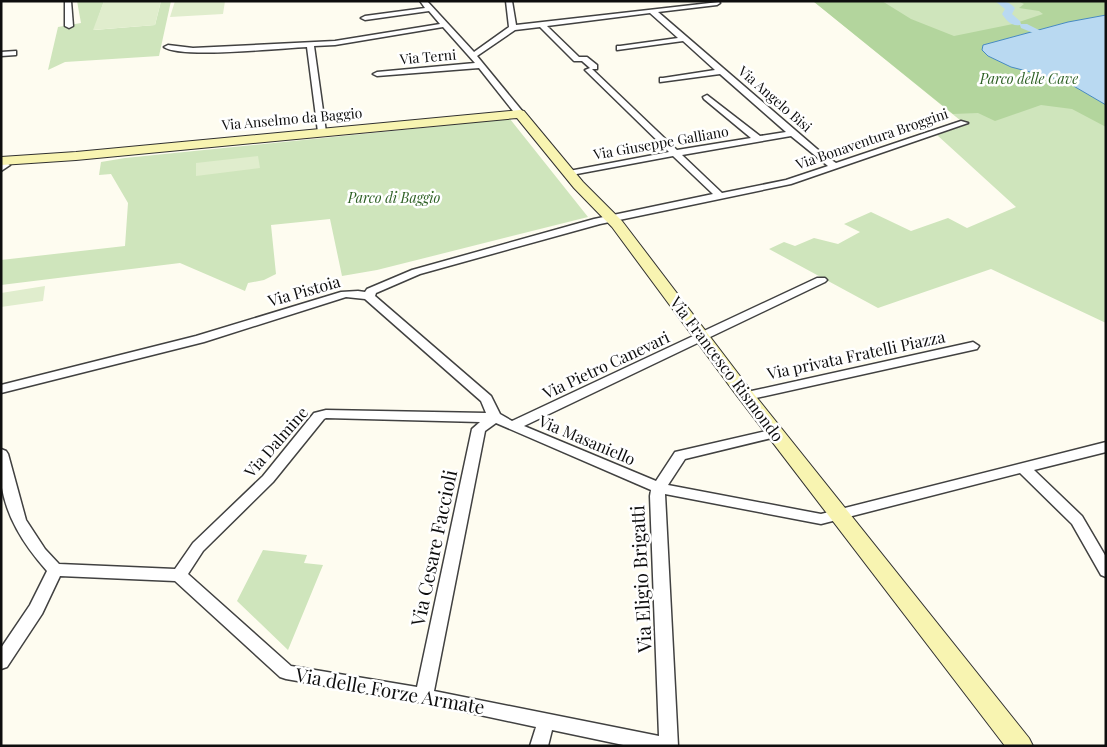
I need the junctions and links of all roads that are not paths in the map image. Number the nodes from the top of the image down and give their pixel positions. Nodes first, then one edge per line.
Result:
1 (68, 1) edge
2 (423, 1) edge
3 (509, 1) edge
4 (717, 2) dead end
5 (430, 9) junction
6 (652, 11) junction
7 (365, 18) dead end
8 (541, 24) junction
9 (69, 26) dead end
10 (445, 26) junction
11 (513, 28) junction
12 (684, 39) junction
13 (310, 44) junction
14 (168, 47) dead end
15 (620, 48) dead end
16 (13, 53) dead end
17 (1, 54) edge
18 (473, 56) junction
19 (481, 64) junction
20 (722, 71) junction
21 (377, 74) dead end
22 (662, 80) dead end
23 (707, 97) dead end
24 (520, 114) junction
25 (964, 123) dead end
26 (322, 132) junction
27 (794, 133) junction
28 (758, 139) junction
29 (675, 153) junction
30 (68, 157) junction
31 (821, 157) junction
32 (2, 165) edge
33 (835, 166) junction
34 (569, 174) junction
35 (788, 182) junction
36 (720, 196) junction
37 (610, 218) junction
38 (821, 280) dead end
39 (369, 296) junction
40 (703, 338) junction
41 (973, 346) dead end
42 (1, 389) edge
43 (747, 396) junction
44 (495, 416) junction
45 (512, 426) junction
46 (775, 433) junction
47 (1106, 447) edge
48 (1, 454) edge
49 (1023, 468) junction
50 (658, 488) junction
51 (839, 516) junction
52 (55, 570) junction
53 (1106, 571) edge
54 (179, 575) junction
55 (1, 662) edge
56 (424, 696) junction
57 (546, 721) junction
58 (647, 744) edge
59 (540, 746) edge
60 (668, 746) edge
61 (1020, 746) edge

1 - 9 street
2 - 5 street, Via Francesco Rismondo
3 - 11 street
4 - 6 street
5 - 7 street
5 - 10 street, Via Francesco Rismondo
6 - 8 street
6 - 12 street, Via Angelo Bisi
8 - 11 street
8 - 29 street
10 - 13 street
10 - 18 street, Via Francesco Rismondo
11 - 18 street
12 - 15 street
12 - 20 street, Via Angelo Bisi
13 - 14 street
13 - 26 street
16 - 17 street
18 - 19 street, Via Francesco Rismondo
19 - 21 street, Via Terni
19 - 24 street, Via Francesco Rismondo
20 - 22 street, Via Angelo Bisi
20 - 27 street, Via Angelo Bisi
23 - 28 street, Via Giuseppe Galliano
24 - 26 street, Via Anselmo da Baggio
24 - 34 street, Via Francesco Rismondo
25 - 33 street, Via Bonaventura Broggini
26 - 30 street, Via Anselmo da Baggio
27 - 28 street, Via Giuseppe Galliano
27 - 31 street, Via Angelo Bisi
28 - 29 street, Via Giuseppe Galliano
29 - 34 street, Via Giuseppe Galliano
29 - 36 street
30 - 32 street, Via Anselmo da Baggio
30 - 32 street, Via Anselmo da Baggio
31 - 33 street, Via Angelo Bisi
31 - 35 street, Via Bonaventura Broggini
33 - 35 street, Via Bonaventura Broggini
34 - 37 street, Via Francesco Rismondo
35 - 36 street, Via Bonaventura Broggini
36 - 37 street, Via Bonaventura Broggini
37 - 39 street
37 - 40 street, Via Francesco Rismondo
38 - 40 street, Via Pietro Canevari
39 - 42 street, Via Pistoia
39 - 44 street, Via Masaniello
40 - 43 street, Via Francesco Rismondo
40 - 45 street, Via Pietro Canevari
41 - 43 street, Via privata Fratelli Piazza
43 - 46 street, Via Francesco Rismondo
44 - 45 street, Via Masaniello
44 - 54 street, Via Dalmine
44 - 56 street, Via Cesare Faccioli
45 - 50 street, Via Masaniello
46 - 50 street, Via Eligio Brigatti
46 - 51 street, Via Francesco Rismondo
47 - 49 street, Via Masaniello
48 - 52 street
49 - 51 street, Via Masaniello
49 - 53 street
50 - 51 street, Via Masaniello
50 - 60 street, Via Eligio Brigatti
51 - 61 street, Via Francesco Rismondo
52 - 54 street
52 - 55 street
54 - 56 street, Via delle Forze Armate
56 - 57 street, Via delle Forze Armate
57 - 58 street, Via delle Forze Armate
57 - 59 street
58 - 60 street, Via delle Forze Armate

